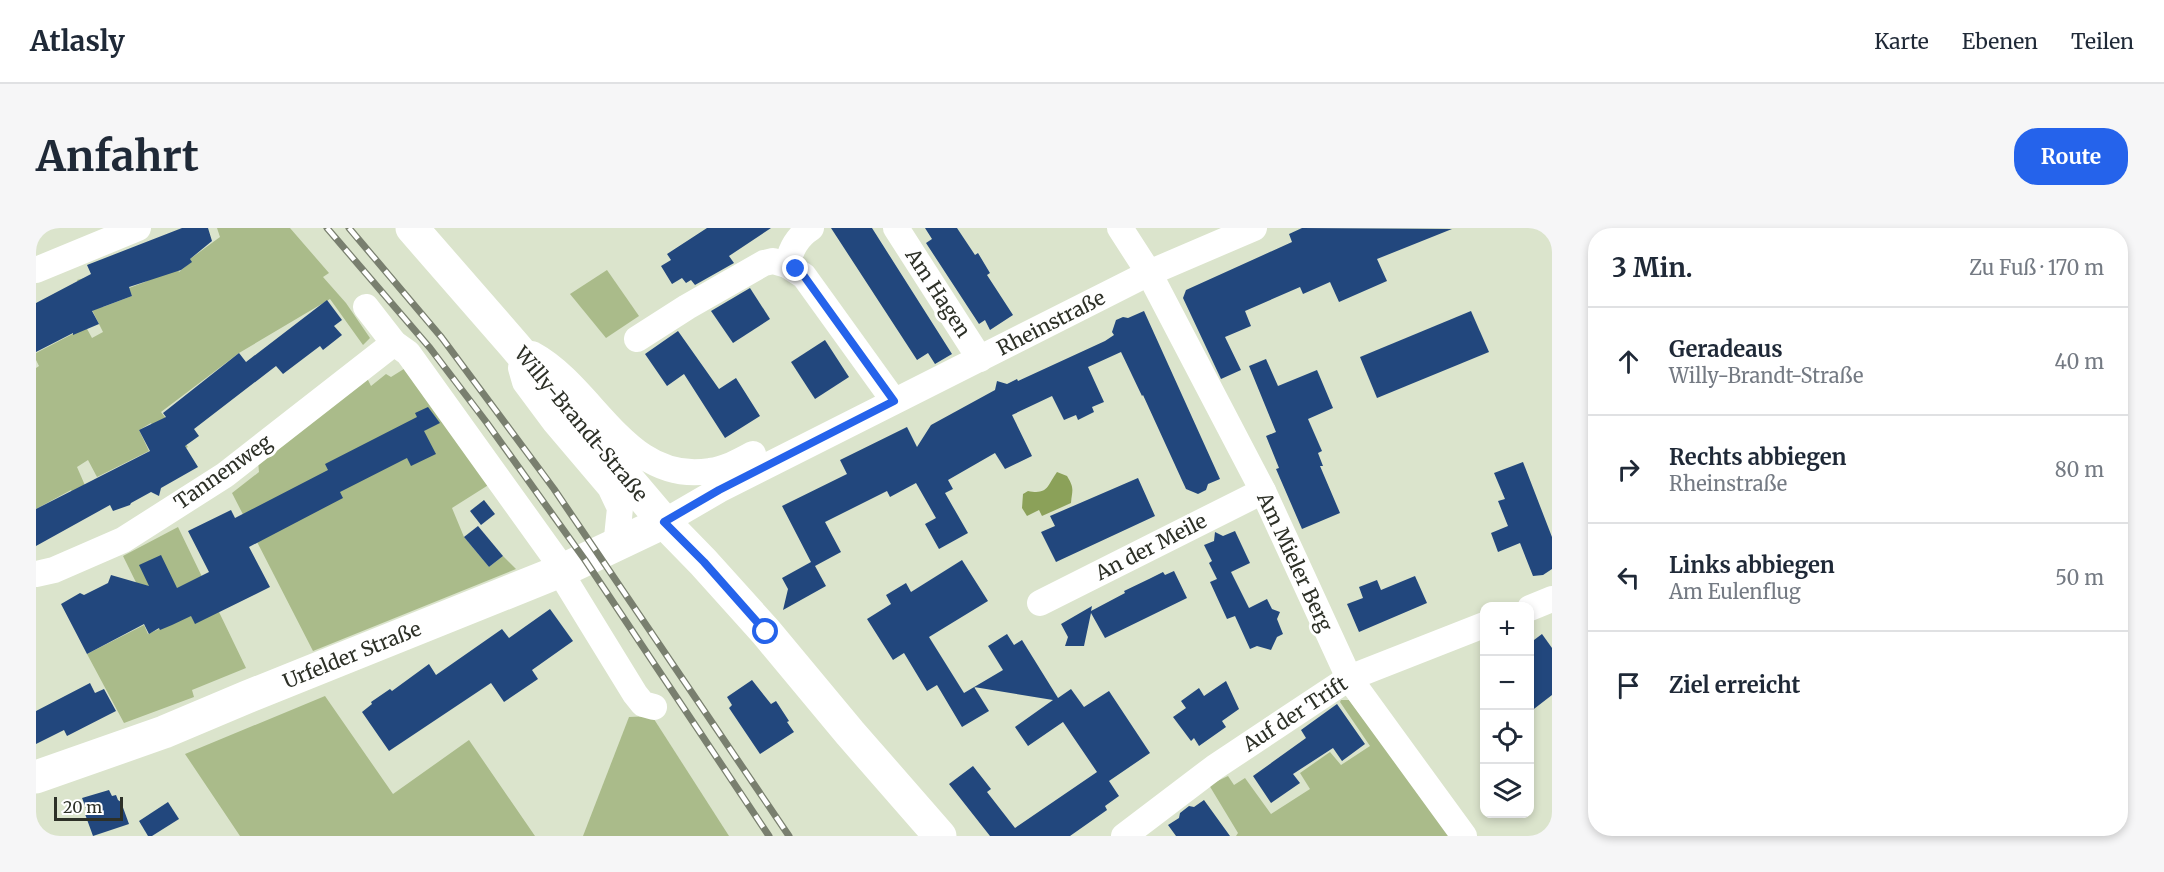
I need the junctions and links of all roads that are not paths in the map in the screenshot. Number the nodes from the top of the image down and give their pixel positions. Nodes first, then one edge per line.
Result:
1 (138, 228) edge
2 (811, 228) edge
3 (897, 228) edge
4 (1120, 228) edge
5 (1254, 228) edge
6 (423, 232) edge
7 (787, 265) junction
8 (36, 270) edge
9 (1149, 273) junction
10 (366, 308) dead end
11 (637, 339) dead end
12 (394, 343) junction
13 (514, 345) junction
14 (980, 359) junction
15 (894, 401) junction
16 (850, 423) junction
17 (1263, 491) junction
18 (664, 522) junction
19 (616, 547) junction
20 (563, 570) junction
21 (36, 574) edge
22 (1552, 599) edge
23 (1040, 603) dead end
24 (1534, 606) edge
25 (1480, 627) edge
26 (1349, 678) junction
27 (654, 707) dead end
28 (36, 777) edge
29 (940, 836) edge
30 (1124, 836) edge
31 (1464, 836) edge

1 - 8 street
2 - 7 street
3 - 14 street, Am Hagen
4 - 9 street, Am Mieler Berg
5 - 9 street, Rheinstraße
6 - 13 main road, Willy-Brandt-Straße
7 - 11 street
7 - 15 street
9 - 14 street, Rheinstraße
9 - 17 street, Am Mieler Berg
10 - 12 street
12 - 20 street
12 - 21 street, Tannenweg
13 - 16 street, Rheinstraße
13 - 18 main road, Willy-Brandt-Straße
13 - 19 street
14 - 15 street, Rheinstraße
15 - 16 street, Rheinstraße
16 - 18 street, Rheinstraße
17 - 23 street, An der Meile
17 - 26 street, Am Mieler Berg
18 - 19 main road, Urfelder Straße
18 - 29 main road, Willy-Brandt-Straße
19 - 20 main road, Urfelder Straße
20 - 27 street
20 - 28 main road, Urfelder Straße
22 - 24 street
25 - 26 street, Auf der Trift
26 - 30 street, Auf der Trift
26 - 31 street, Am Mieler Berg

